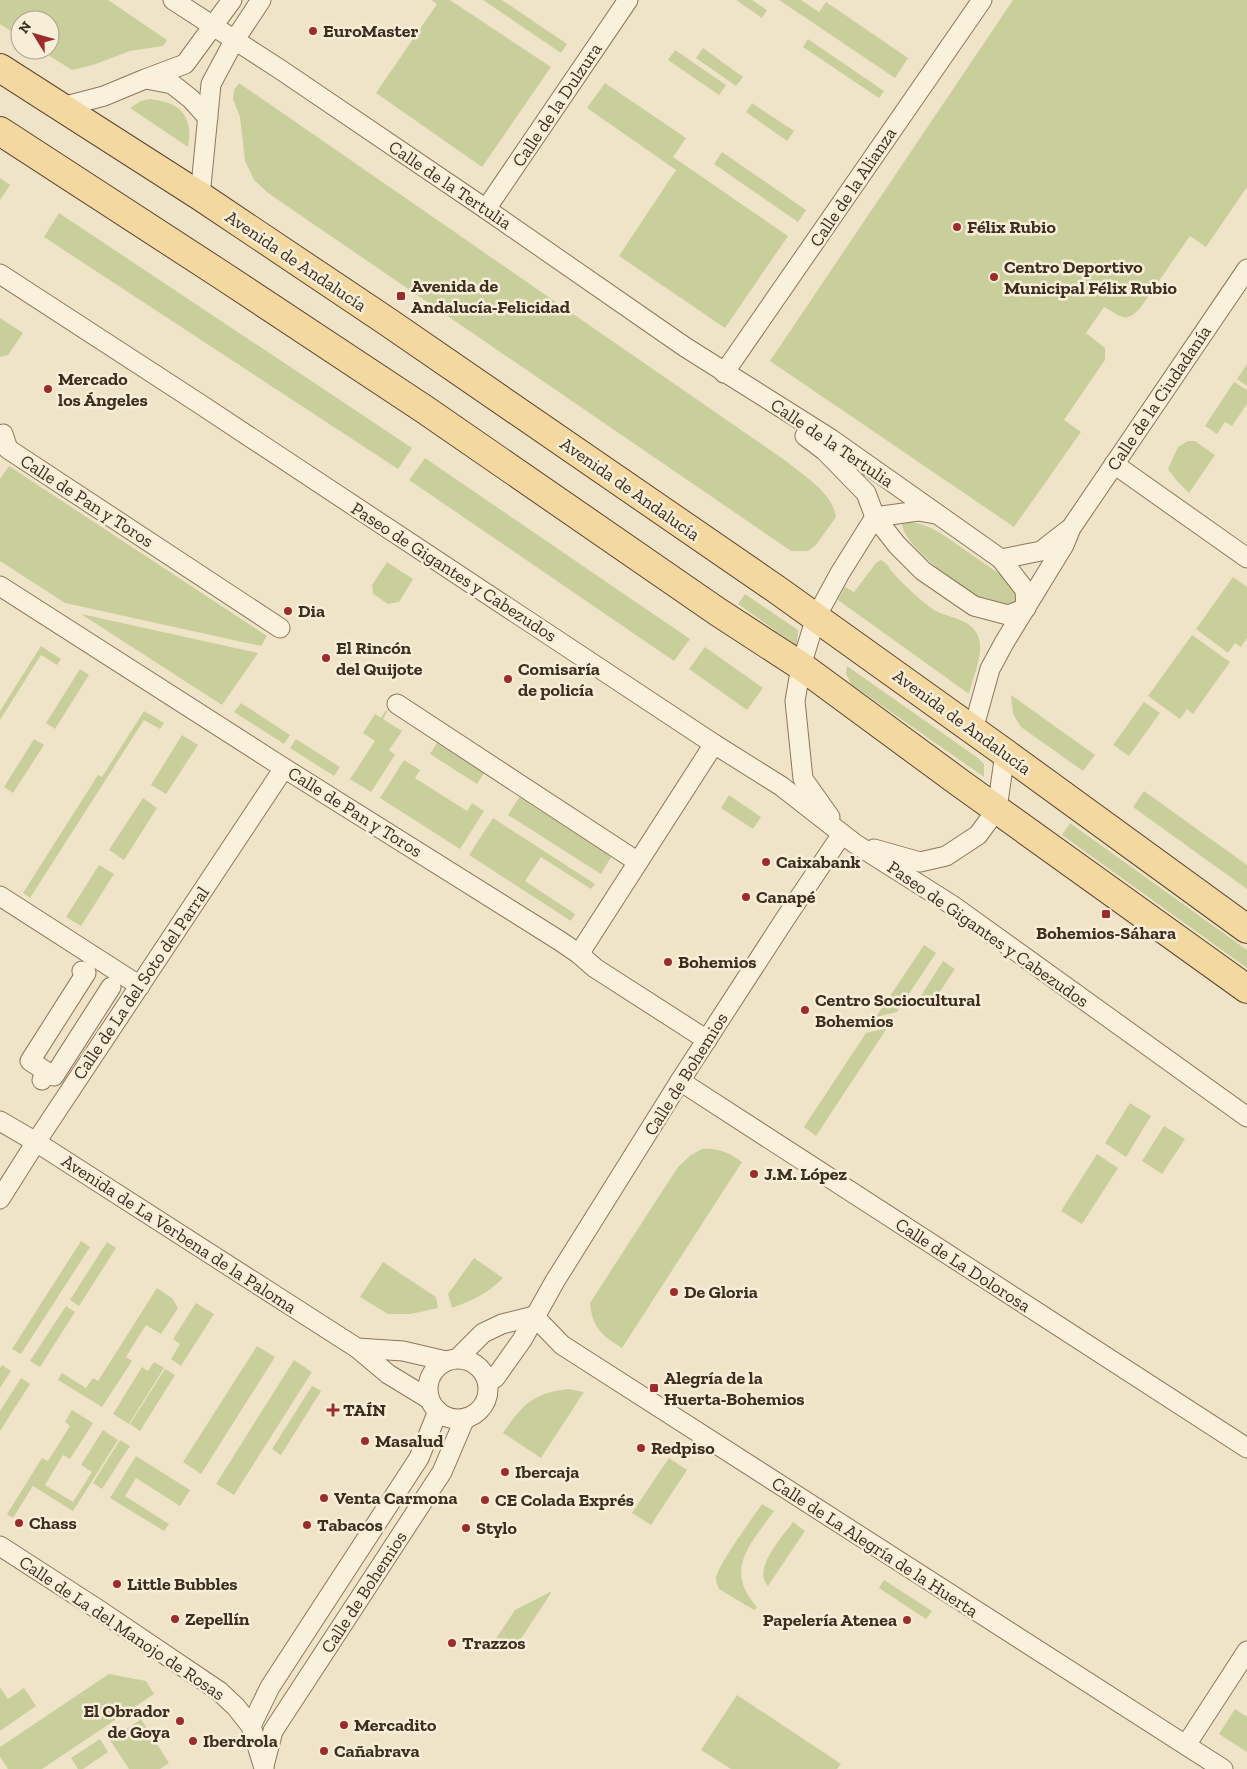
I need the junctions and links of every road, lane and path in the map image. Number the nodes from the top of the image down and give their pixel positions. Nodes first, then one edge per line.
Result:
1 (173, 0) edge
2 (232, 0) edge
3 (261, 0) edge
4 (628, 0) edge
5 (982, 0) edge
6 (213, 27) junction
7 (234, 40) junction
8 (0, 68) edge
9 (144, 79) junction
10 (62, 107) junction
11 (208, 118) junction
12 (0, 131) edge
13 (200, 196) junction
14 (486, 209) junction
15 (1247, 269) edge
16 (0, 274) edge
17 (724, 373) junction
18 (3, 434) dead end
19 (1114, 464) junction
20 (938, 514) junction
21 (875, 517) junction
22 (1071, 528) junction
23 (1247, 558) edge
24 (1002, 559) junction
25 (0, 586) edge
26 (1026, 608) junction
27 (816, 617) junction
28 (280, 628) dead end
29 (801, 666) junction
30 (397, 704) dead end
31 (973, 730) junction
32 (714, 744) junction
33 (1005, 753) junction
34 (284, 768) junction
35 (997, 810) junction
36 (848, 839) junction
37 (638, 862) junction
38 (0, 896) edge
39 (1247, 929) edge
40 (579, 954) junction
41 (140, 986) junction
42 (1247, 989) edge
43 (707, 1040) junction
44 (50, 1077) joint
45 (680, 1082) junction
46 (1247, 1117) edge
47 (0, 1121) edge
48 (36, 1142) junction
49 (0, 1199) edge
50 (534, 1316) junction
51 (357, 1348) junction
52 (452, 1360) junction
53 (488, 1382) junction
54 (434, 1405) junction
55 (465, 1418) junction
56 (1247, 1448) edge
57 (0, 1546) edge
58 (1247, 1651) edge
59 (251, 1726) junction
60 (1186, 1745) junction
61 (264, 1768) edge
62 (1223, 1769) edge

1 - 6 street, Calle de la Tertulia
2 - 6 street
3 - 7 street
4 - 14 street, Calle de la Dulzura
5 - 17 street, Calle de la Alianza
6 - 7 street, Calle de la Tertulia
6 - 9 street
7 - 11 street
7 - 14 street, Calle de la Tertulia
8 - 10 main road, Avenida de Andalucía
9 - 10 street
9 - 11 street
10 - 13 main road, Avenida de Andalucía
11 - 13 street
12 - 29 main road
13 - 27 main road, Avenida de Andalucía
14 - 17 street, Calle de la Tertulia
15 - 19 street, Calle de la Ciudadanía
16 - 32 street, Paseo de Gigantes y Cabezudos
17 - 20 street, Calle de la Tertulia
17 - 21 street, Calle de la Tertulia
18 - 28 street, Calle de Pan y Toros
19 - 22 street, Calle de la Ciudadanía
19 - 23 street
20 - 21 street, Calle de la Tertulia
20 - 24 street, Calle de la Tertulia
21 - 26 street, Calle de la Tertulia
21 - 27 street
22 - 24 street, Calle de la Ciudadanía
22 - 26 street, Calle de la Ciudadanía
24 - 26 street, Calle de la Tertulia
25 - 34 street, Calle de Pan y Toros
26 - 31 street, Calle de la Ciudadanía
27 - 29 street
27 - 31 main road, Avenida de Andalucía
29 - 35 main road
29 - 36 street
30 - 37 street
31 - 33 main road, Avenida de Andalucía
32 - 36 street, Paseo de Gigantes y Cabezudos
32 - 37 street
33 - 35 street
33 - 39 main road, Avenida de Andalucía
34 - 40 street, Calle de Pan y Toros
34 - 41 street, Calle de La del Soto del Parral
35 - 36 street
35 - 42 main road
36 - 43 street, Calle de Bohemios
36 - 46 street, Paseo de Gigantes y Cabezudos
37 - 40 street
38 - 41 street
40 - 43 street, Calle de Pan y Toros
41 - 48 street, Calle de La del Soto del Parral
43 - 45 street, Calle de Bohemios
44 - 44 street
45 - 50 street, Calle de Bohemios
45 - 56 street, Calle de La Dolorosa
47 - 48 street, Avenida de La Verbena de la Paloma
48 - 49 street, Calle de La del Soto del Parral
48 - 51 street, Avenida de La Verbena de la Paloma
50 - 52 street
50 - 53 street, Calle de Bohemios
50 - 60 street, Calle de La Alegría de la Huerta
51 - 52 street, Avenida de La Verbena de la Paloma
51 - 54 street, Avenida de La Verbena de la Paloma
52 - 53 street
52 - 54 street
53 - 55 street
54 - 55 street
54 - 59 street, Calle de Bohemios
55 - 61 street, Calle de Bohemios
57 - 59 street, Calle de La del Manojo de Rosas
58 - 60 street
59 - 61 street, Calle de La del Manojo de Rosas
60 - 62 street, Calle de La Alegría de la Huerta

